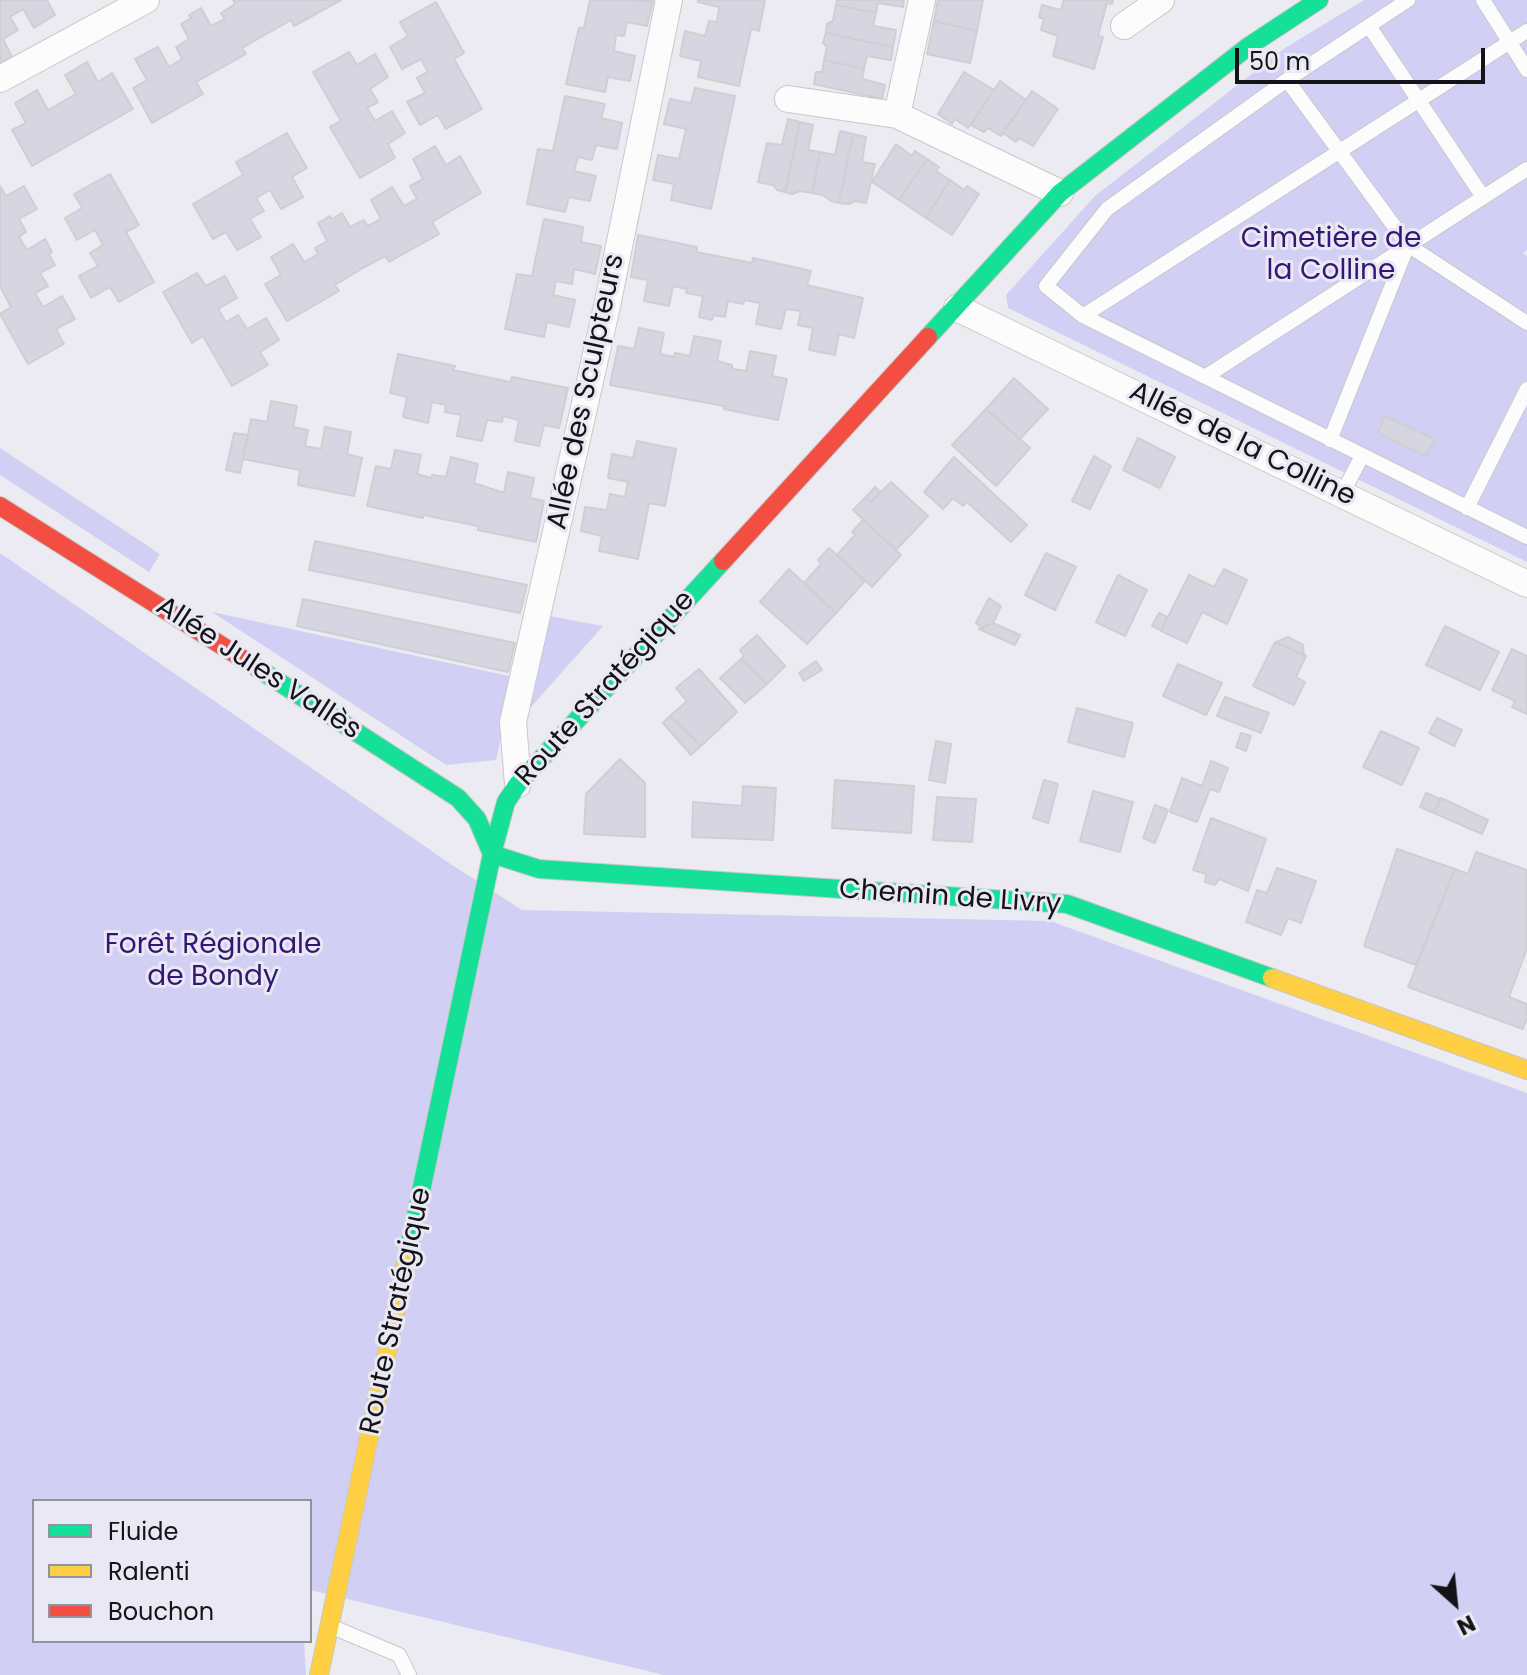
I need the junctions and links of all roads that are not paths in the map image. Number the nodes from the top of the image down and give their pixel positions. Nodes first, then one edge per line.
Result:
1 (146, 0) edge
2 (669, 0) edge
3 (922, 0) edge
4 (1161, 0) edge
5 (1408, 0) edge
6 (1483, 0) edge
7 (1315, 1) edge
8 (1124, 26) dead end
9 (1369, 26) junction
10 (1527, 31) edge
11 (1510, 42) junction
12 (1527, 70) edge
13 (0, 79) edge
14 (1287, 80) junction
15 (788, 99) dead end
16 (1420, 101) junction
17 (897, 115) junction
18 (1339, 153) junction
19 (1527, 169) edge
20 (1060, 193) junction
21 (1483, 197) junction
22 (1408, 245) junction
23 (957, 308) junction
24 (1083, 316) junction
25 (1527, 323) edge
26 (1205, 377) junction
27 (1527, 389) edge
28 (1330, 440) junction
29 (1362, 456) junction
30 (1342, 494) junction
31 (0, 506) edge
32 (1467, 508) junction
33 (1527, 537) edge
34 (1527, 584) edge
35 (518, 784) junction
36 (492, 854) junction
37 (1527, 1070) edge
38 (330, 1626) junction
39 (319, 1675) edge
40 (409, 1675) edge

1 - 13 street
2 - 35 street, Allée des Sculpteurs
3 - 17 street
4 - 8 street
5 - 9 lane
6 - 11 lane
7 - 20 street, Route Stratégique
9 - 14 lane
9 - 16 lane
10 - 11 lane
11 - 12 lane
11 - 16 lane
14 - 18 lane
14 - 24 lane
15 - 17 street
16 - 18 lane
16 - 21 lane
17 - 20 street
18 - 22 lane
18 - 24 lane
19 - 21 lane
20 - 23 street, Route Stratégique
21 - 22 lane
22 - 25 lane
22 - 26 lane
22 - 28 lane
23 - 30 street, Allée de la Colline
23 - 35 street, Route Stratégique
24 - 26 lane
26 - 28 lane
27 - 32 lane
28 - 29 lane
29 - 30 lane
29 - 32 lane
30 - 34 street, Allée de la Colline
31 - 36 street, Allée Jules Vallès
32 - 33 lane
35 - 36 street, Route Stratégique
36 - 37 street, Chemin de Livry
36 - 38 street, Route Stratégique
38 - 39 street, Route Stratégique
38 - 40 lane

